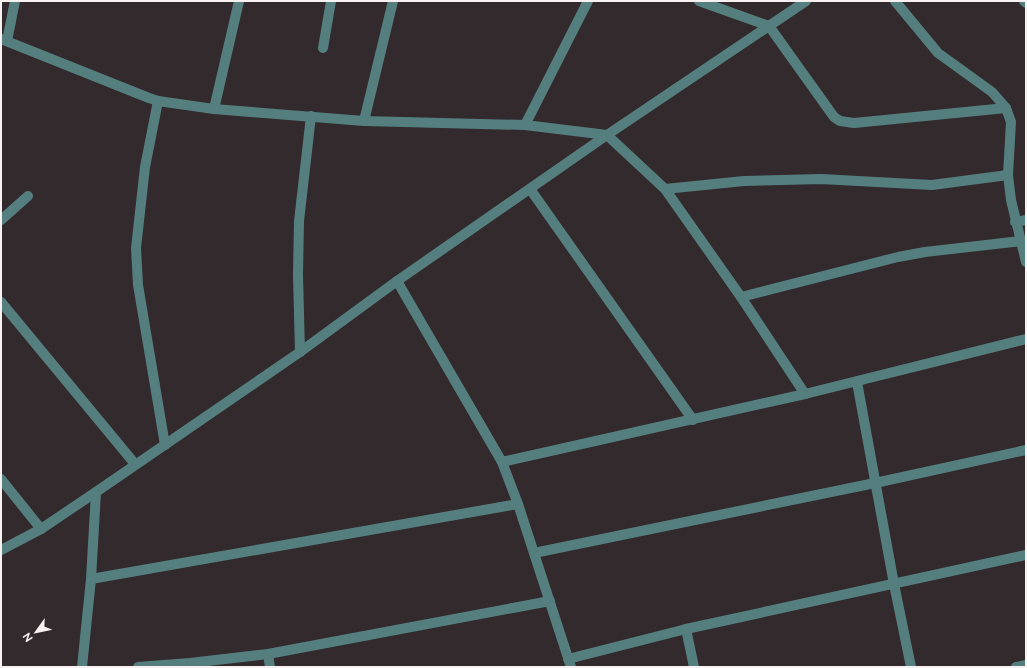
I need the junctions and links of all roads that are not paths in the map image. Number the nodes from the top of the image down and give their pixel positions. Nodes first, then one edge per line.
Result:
1 (15, 1) edge
2 (239, 1) edge
3 (331, 1) edge
4 (393, 1) edge
5 (588, 1) edge
6 (699, 1) edge
7 (806, 1) edge
8 (895, 1) edge
9 (769, 26) junction
10 (4, 40) edge
11 (323, 48) dead end
12 (158, 101) junction
13 (1006, 108) junction
14 (214, 109) junction
15 (311, 116) junction
16 (364, 121) junction
17 (525, 125) junction
18 (607, 135) junction
19 (1008, 175) junction
20 (530, 189) junction
21 (665, 189) junction
22 (28, 196) dead end
23 (1, 220) edge
24 (1026, 220) edge
25 (1015, 222) junction
26 (1020, 241) junction
27 (1026, 262) edge
28 (397, 281) junction
29 (741, 297) junction
30 (1, 302) edge
31 (1026, 339) edge
32 (300, 352) junction
33 (857, 382) junction
34 (806, 394) junction
35 (693, 420) junction
36 (165, 444) junction
37 (1026, 450) edge
38 (502, 462) junction
39 (135, 464) junction
40 (1, 479) edge
41 (875, 483) junction
42 (96, 492) junction
43 (518, 504) junction
44 (41, 529) junction
45 (1, 550) edge
46 (534, 553) junction
47 (1026, 555) edge
48 (91, 579) junction
49 (894, 584) junction
50 (550, 601) junction
51 (686, 629) junction
52 (268, 654) junction
53 (570, 663) edge
54 (1026, 665) edge
55 (82, 667) edge
56 (138, 667) edge
57 (270, 667) edge
58 (694, 667) edge
59 (911, 667) edge
60 (1016, 667) edge

1 - 10 street
2 - 14 street
3 - 11 street
4 - 16 street
5 - 17 street
6 - 9 street
7 - 9 street
8 - 13 street
9 - 13 street
9 - 18 street
10 - 12 street
12 - 14 street
12 - 36 street
13 - 19 street
14 - 15 street
15 - 16 street
15 - 32 street
16 - 17 street
17 - 18 street
18 - 20 street
18 - 21 street
19 - 21 street
19 - 25 street
20 - 28 street
20 - 35 street
21 - 29 street
22 - 23 street
24 - 25 street
25 - 26 street
26 - 27 street
26 - 29 street
28 - 32 street
28 - 38 street
29 - 34 street
30 - 39 street
31 - 33 street
32 - 36 street
33 - 34 street
33 - 41 street
34 - 35 street
35 - 38 street
36 - 39 street
37 - 41 street
38 - 43 street
39 - 42 street
40 - 44 street
41 - 46 street
41 - 49 street
42 - 44 street
42 - 48 street
43 - 46 street
43 - 48 street
44 - 45 street
46 - 50 street
47 - 49 street
48 - 55 street
49 - 51 street
49 - 59 street
50 - 52 street
50 - 53 street
51 - 53 street
51 - 58 street
52 - 56 street
52 - 57 street
54 - 60 street

